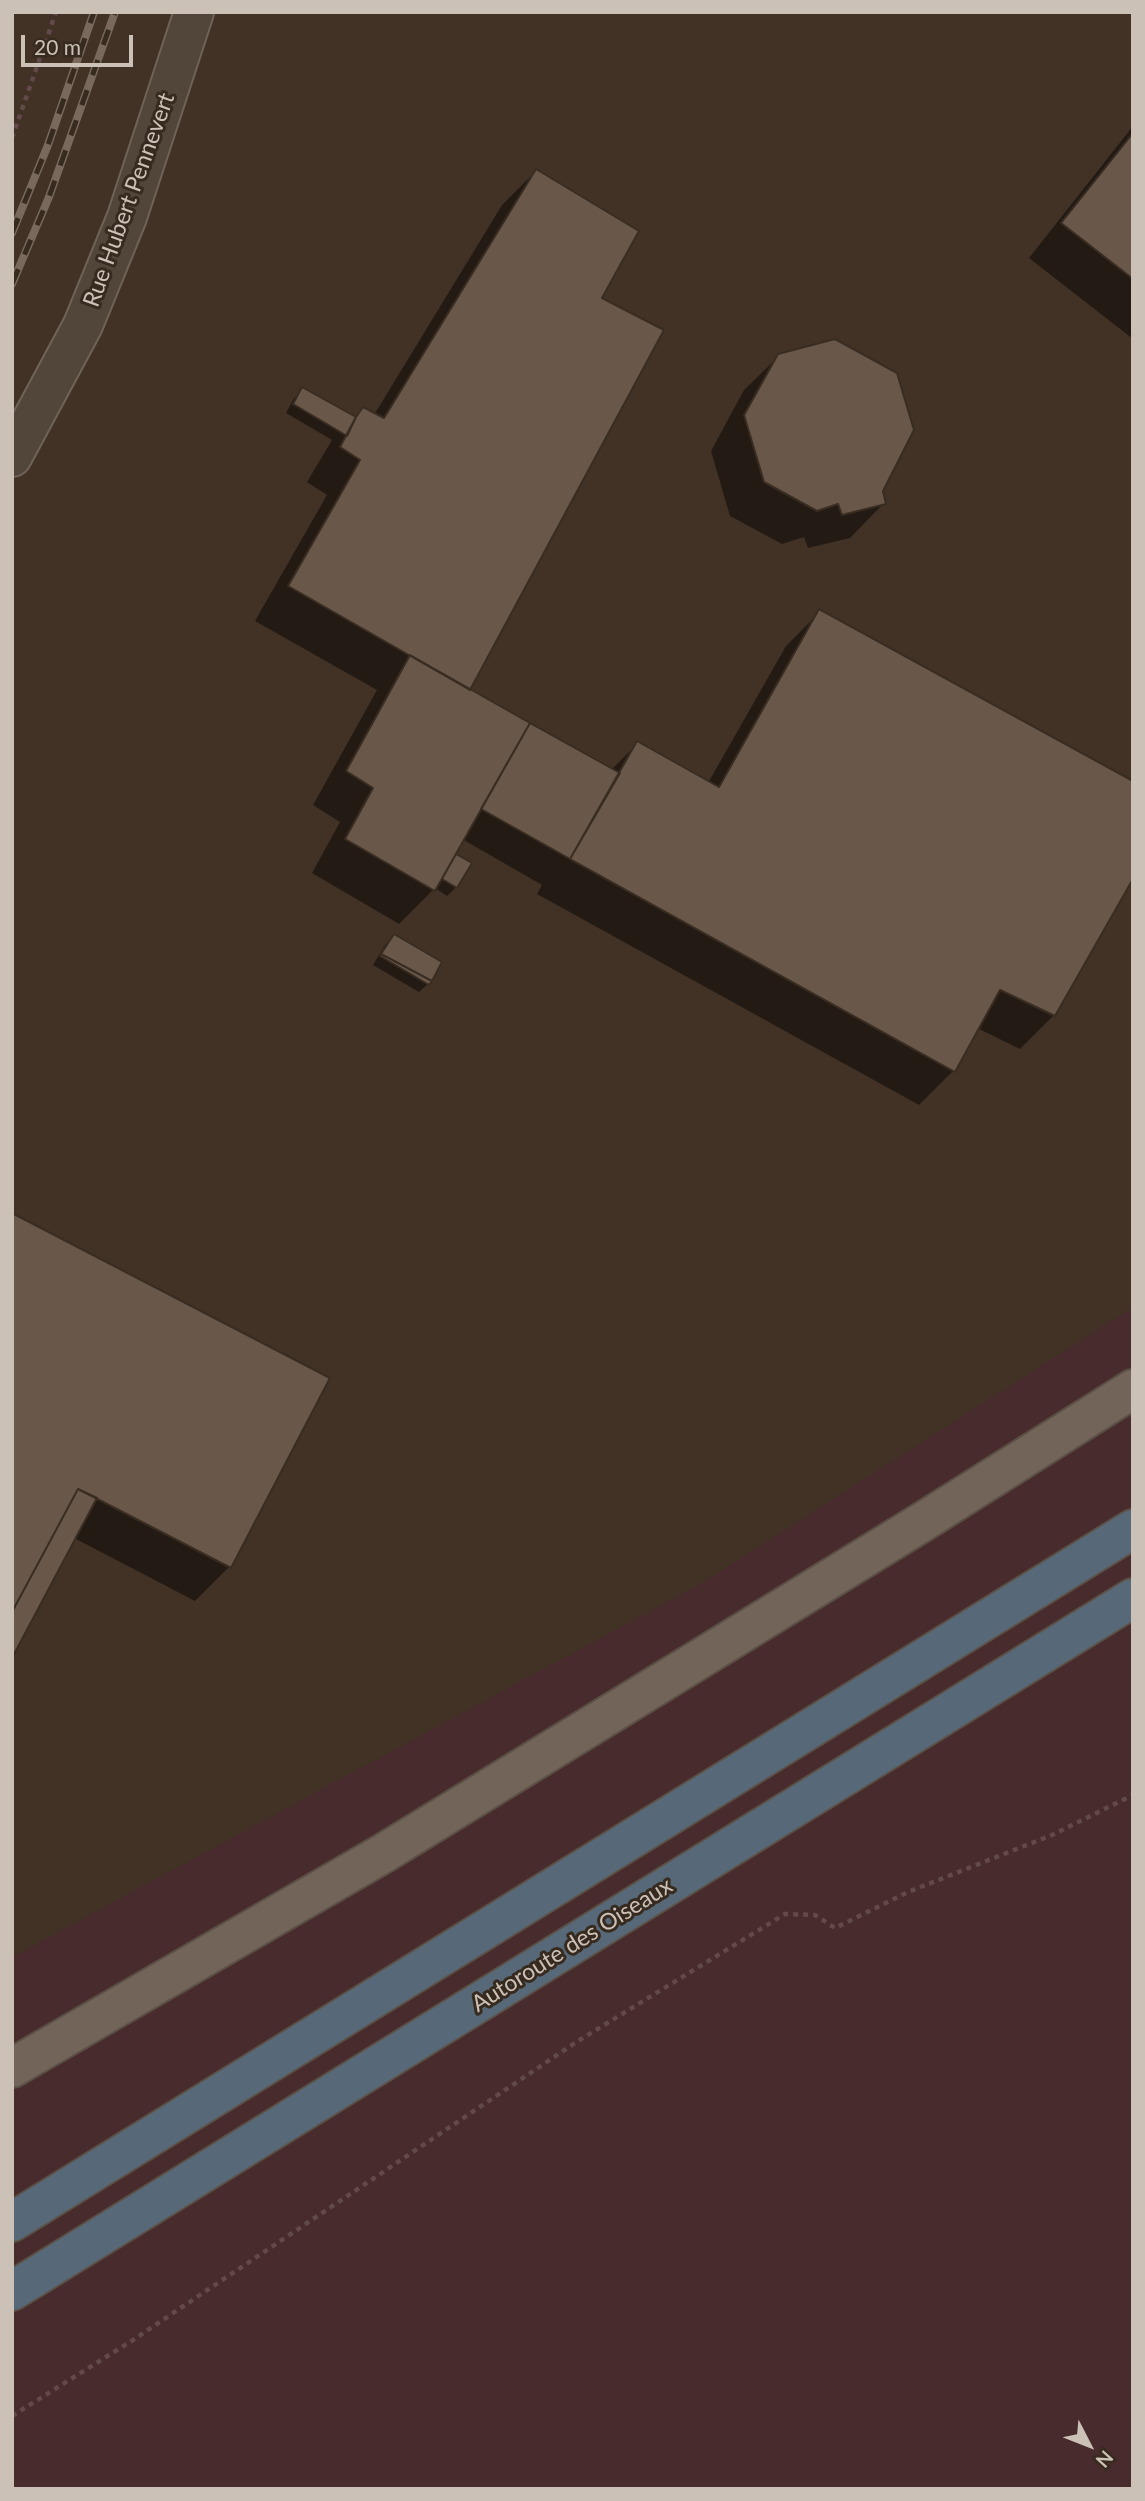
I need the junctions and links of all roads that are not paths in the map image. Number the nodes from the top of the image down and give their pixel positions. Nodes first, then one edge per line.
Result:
1 (194, 12) edge
2 (12, 457) edge
3 (1133, 1389) edge
4 (1133, 1529) edge
5 (1133, 1598) edge
6 (12, 2068) edge
7 (12, 2222) edge
8 (12, 2291) edge

1 - 2 street, Rue Hubert Pennevert
3 - 6 main road
4 - 7 highway
5 - 8 highway, Autoroute des Oiseaux

